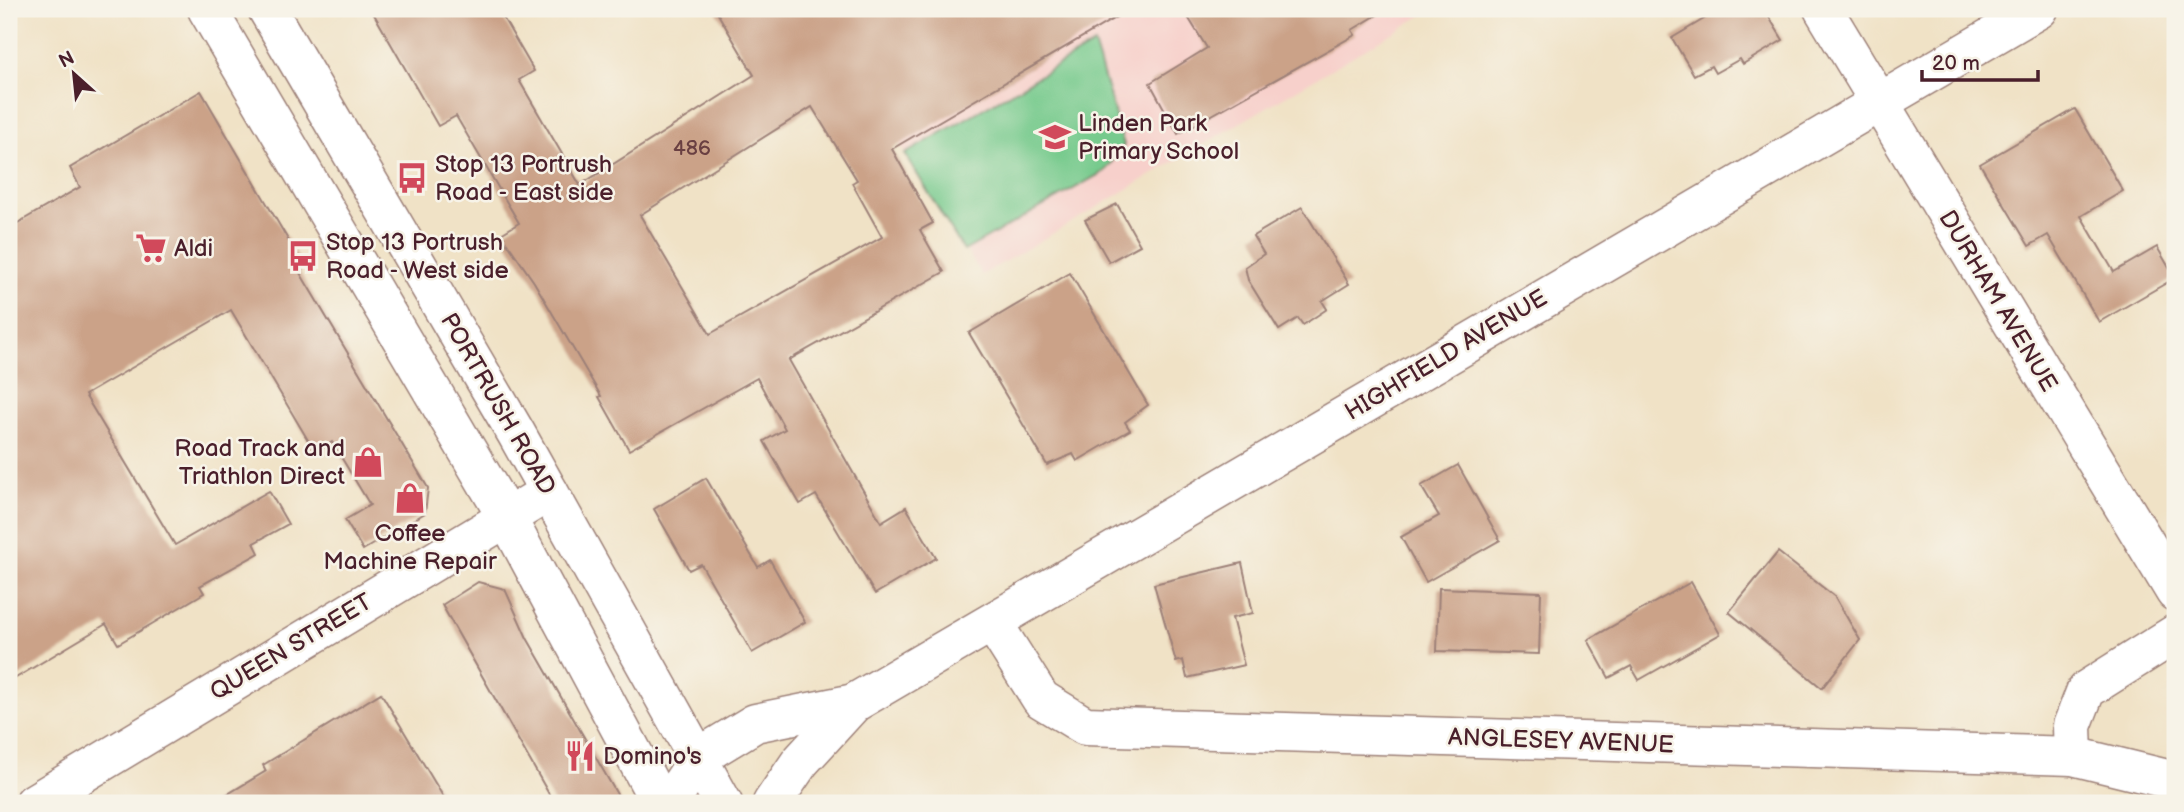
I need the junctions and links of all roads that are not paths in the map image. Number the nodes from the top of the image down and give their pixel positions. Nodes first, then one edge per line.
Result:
1 (207, 9) edge
2 (267, 9) edge
3 (1823, 9) edge
4 (2039, 9) edge
5 (1877, 103) junction
6 (549, 492) junction
7 (506, 516) junction
8 (2175, 592) edge
9 (993, 623) junction
10 (2175, 634) edge
11 (853, 703) junction
12 (2073, 756) junction
13 (699, 757) junction
14 (2175, 781) edge
15 (34, 803) edge
16 (660, 803) edge
17 (669, 803) edge
18 (723, 803) edge
19 (772, 803) edge

1 - 7 main road, PORTRUSH ROAD
2 - 6 main road, PORTRUSH ROAD
3 - 5 main road, DURHAM AVENUE
4 - 5 main road, HIGHFIELD AVENUE
5 - 8 main road, DURHAM AVENUE
5 - 9 main road, HIGHFIELD AVENUE
6 - 7 main road, QUEEN STREET
6 - 13 main road, PORTRUSH ROAD
7 - 15 main road, QUEEN STREET
7 - 16 main road, PORTRUSH ROAD
9 - 11 main road, HIGHFIELD AVENUE
9 - 12 main road, ANGLESEY AVENUE
10 - 12 main road
11 - 13 main road, HIGHFIELD AVENUE
11 - 19 main road, HIGHFIELD AVENUE
12 - 14 main road, ANGLESEY AVENUE
13 - 17 main road, HIGHFIELD AVENUE
13 - 18 main road, PORTRUSH ROAD

